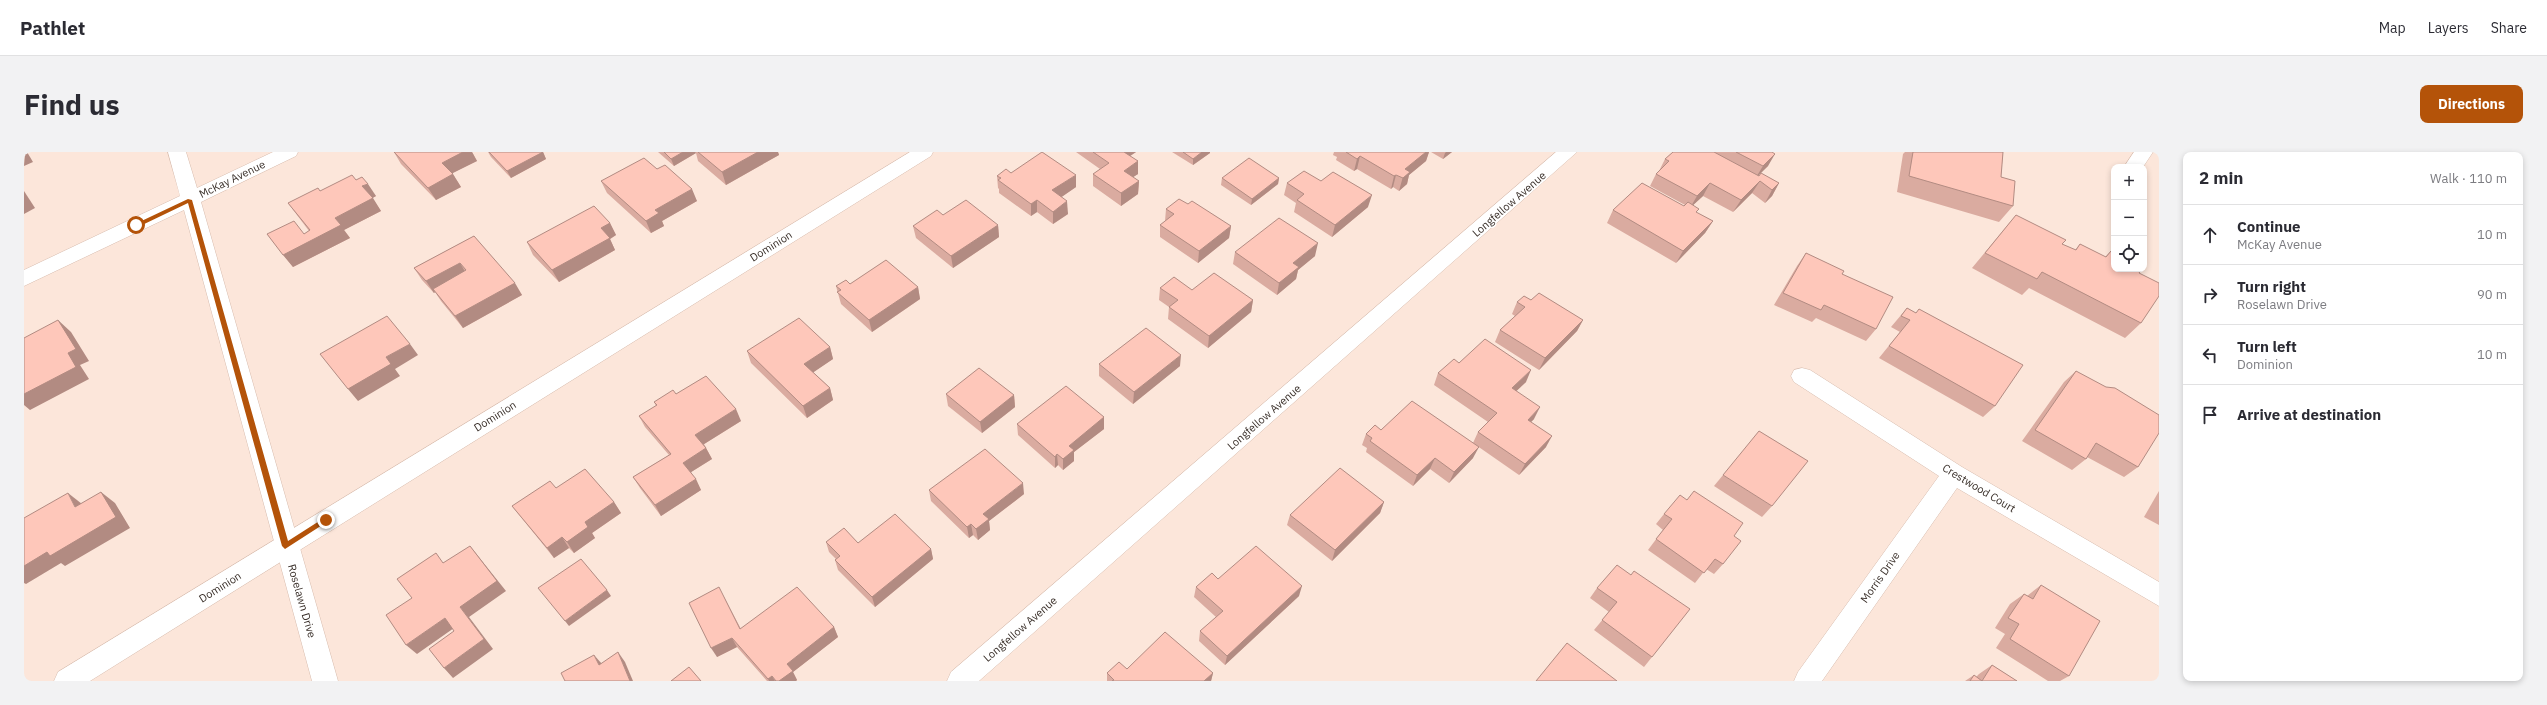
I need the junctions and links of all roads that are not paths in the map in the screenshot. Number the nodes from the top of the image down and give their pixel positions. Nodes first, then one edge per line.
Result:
1 (177, 152) edge
2 (289, 152) edge
3 (924, 152) edge
4 (1568, 152) edge
5 (2144, 152) edge
6 (2135, 164) edge
7 (190, 200) junction
8 (24, 279) edge
9 (1802, 376) dead end
10 (1954, 474) junction
11 (285, 546) junction
12 (2159, 595) edge
13 (67, 681) edge
14 (325, 681) edge
15 (960, 681) edge
16 (1807, 681) edge

1 - 7 street, Roselawn Drive
2 - 7 street, McKay Avenue
3 - 11 street, Dominion
4 - 15 street, Longfellow Avenue
5 - 6 street
7 - 8 street, McKay Avenue
7 - 11 street, Roselawn Drive
9 - 10 street, Crestwood Court
10 - 12 street, Crestwood Court
10 - 16 street, Morris Drive
11 - 13 street, Dominion
11 - 14 street, Roselawn Drive

